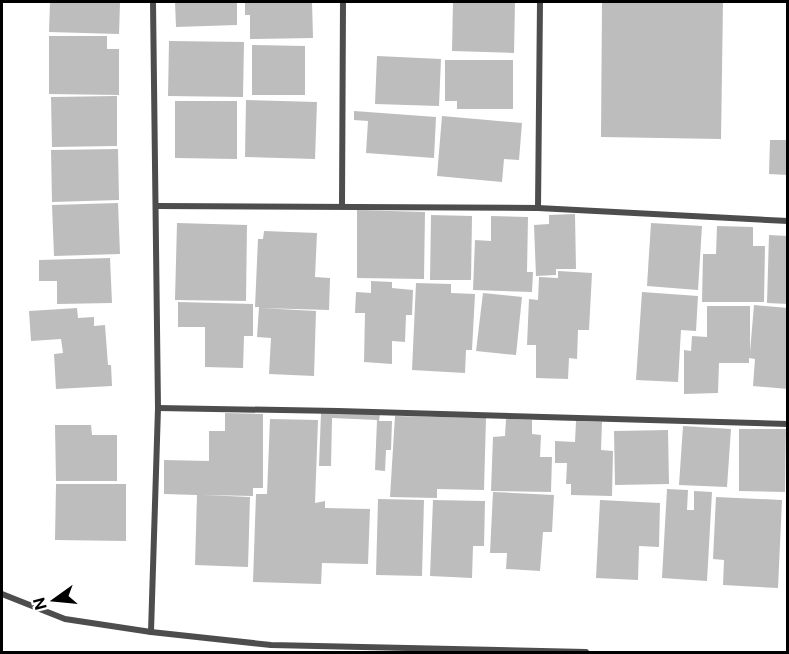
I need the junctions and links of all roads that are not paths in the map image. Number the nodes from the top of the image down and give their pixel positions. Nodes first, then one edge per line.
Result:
1 (153, 2) edge
2 (343, 2) edge
3 (540, 2) edge
4 (157, 206) junction
5 (342, 206) junction
6 (538, 208) junction
7 (788, 221) edge
8 (158, 408) junction
9 (788, 424) edge
10 (2, 594) edge
11 (151, 632) junction
12 (586, 652) edge

1 - 4 street
2 - 5 street
3 - 6 street
4 - 5 street
4 - 8 street
5 - 6 street
6 - 7 street
8 - 9 street
8 - 11 street
10 - 11 street
11 - 12 street

